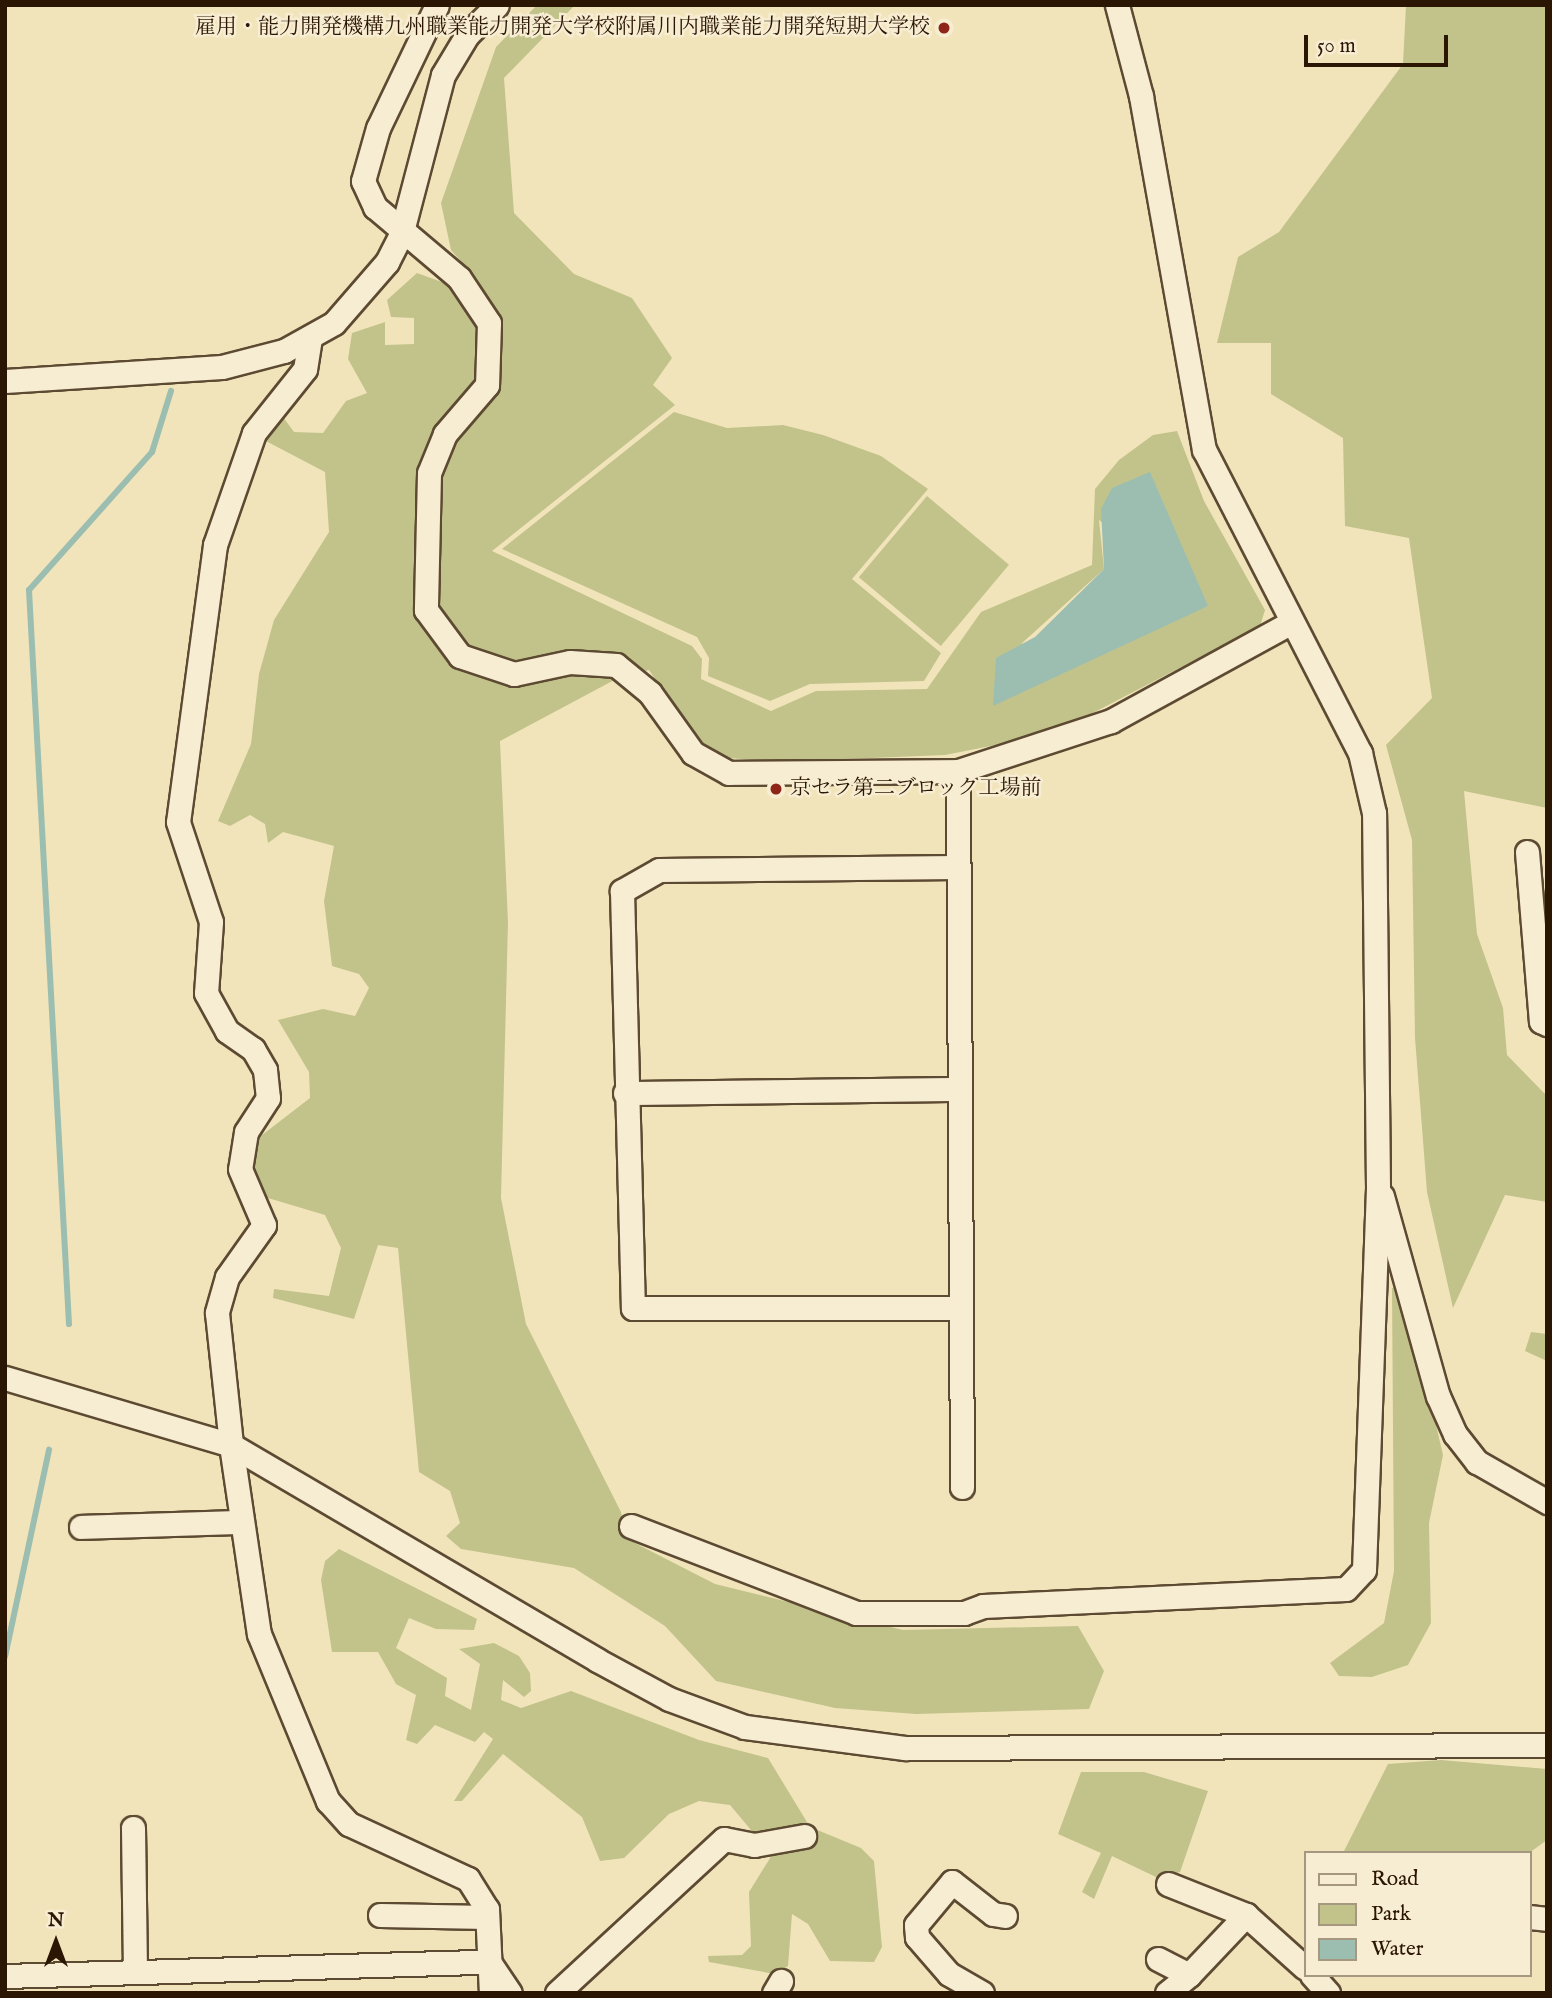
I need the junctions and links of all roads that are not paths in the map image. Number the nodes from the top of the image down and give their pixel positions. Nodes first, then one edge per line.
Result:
1 (436, 5) edge
2 (498, 5) edge
3 (1117, 5) edge
4 (401, 235) junction
5 (310, 338) junction
6 (5, 380) edge
7 (1290, 623) junction
8 (958, 771) junction
9 (1527, 852) dead end
10 (957, 867) junction
11 (1547, 1024) edge
12 (959, 1089) junction
13 (625, 1093) junction
14 (1378, 1187) junction
15 (961, 1308) junction
16 (5, 1378) edge
17 (231, 1445) junction
18 (962, 1487) dead end
19 (1547, 1503) edge
20 (242, 1522) junction
21 (631, 1526) dead end
22 (81, 1527) dead end
23 (1547, 1745) edge
24 (133, 1828) dead end
25 (804, 1836) dead end
26 (1168, 1884) dead end
27 (380, 1915) dead end
28 (1246, 1915) junction
29 (1005, 1916) dead end
30 (487, 1917) junction
31 (1158, 1959) dead end
32 (489, 1962) junction
33 (1304, 1967) edge
34 (135, 1971) junction
35 (1189, 1975) junction
36 (5, 1976) edge
37 (1314, 1977) edge
38 (491, 1993) edge
39 (510, 1993) edge
40 (557, 1993) edge
41 (982, 1993) edge
42 (1167, 1993) edge
43 (1328, 1993) edge

1 - 4 street
2 - 4 street
3 - 7 street
4 - 5 street
4 - 8 street
5 - 6 street
5 - 17 street
7 - 8 street
7 - 14 street
8 - 10 street
9 - 11 street
10 - 12 street
10 - 13 street
12 - 13 street
12 - 15 street
13 - 15 street
14 - 19 street
14 - 21 street
15 - 18 street
16 - 17 street
17 - 20 street
17 - 23 street
20 - 22 street
20 - 30 street
24 - 34 street
25 - 40 street
26 - 28 street
27 - 30 street
28 - 33 street
28 - 35 street
29 - 41 street
30 - 32 street
31 - 35 street
32 - 34 street
32 - 38 street
32 - 39 street
34 - 36 street
35 - 42 street
37 - 43 street

